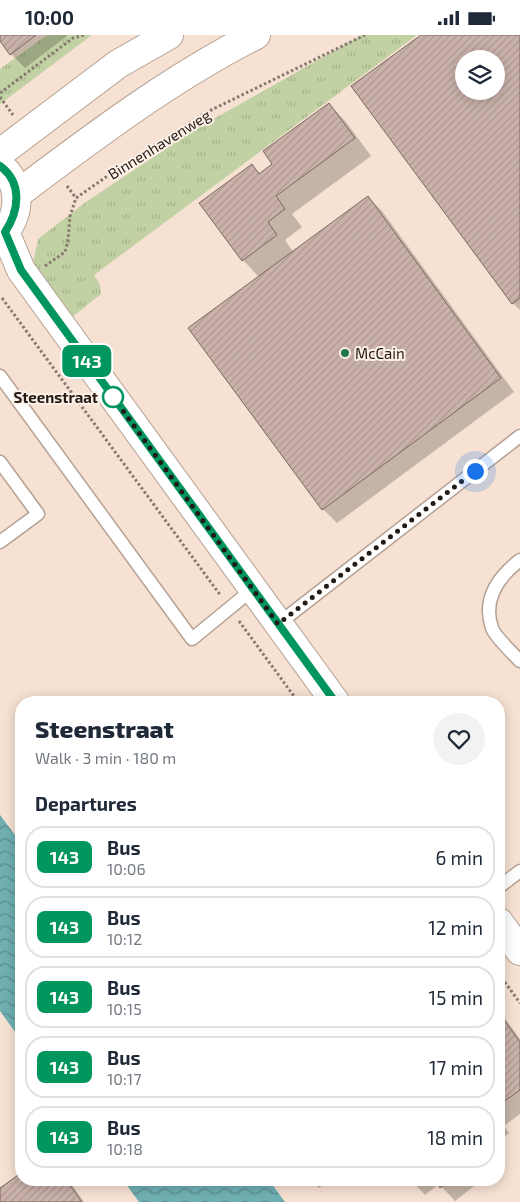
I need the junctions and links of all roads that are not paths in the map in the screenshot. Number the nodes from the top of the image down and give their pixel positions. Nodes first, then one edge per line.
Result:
1 (169, 35) edge
2 (256, 35) edge
3 (0, 153) edge
4 (0, 166) edge
5 (16, 195) junction
6 (2, 234) edge
7 (16, 270) edge
8 (0, 376) edge
9 (520, 437) edge
10 (0, 462) edge
11 (0, 542) edge
12 (520, 560) edge
13 (253, 589) junction
14 (278, 624) junction
15 (520, 661) edge
16 (331, 696) edge
17 (520, 871) edge
18 (505, 882) edge

1 - 3 main road
2 - 5 main road
4 - 5 main road
5 - 6 main road
6 - 7 main road
7 - 13 main road
8 - 13 lane
9 - 14 lane
10 - 11 lane
12 - 15 lane
13 - 14 main road
14 - 16 main road
17 - 18 lane

